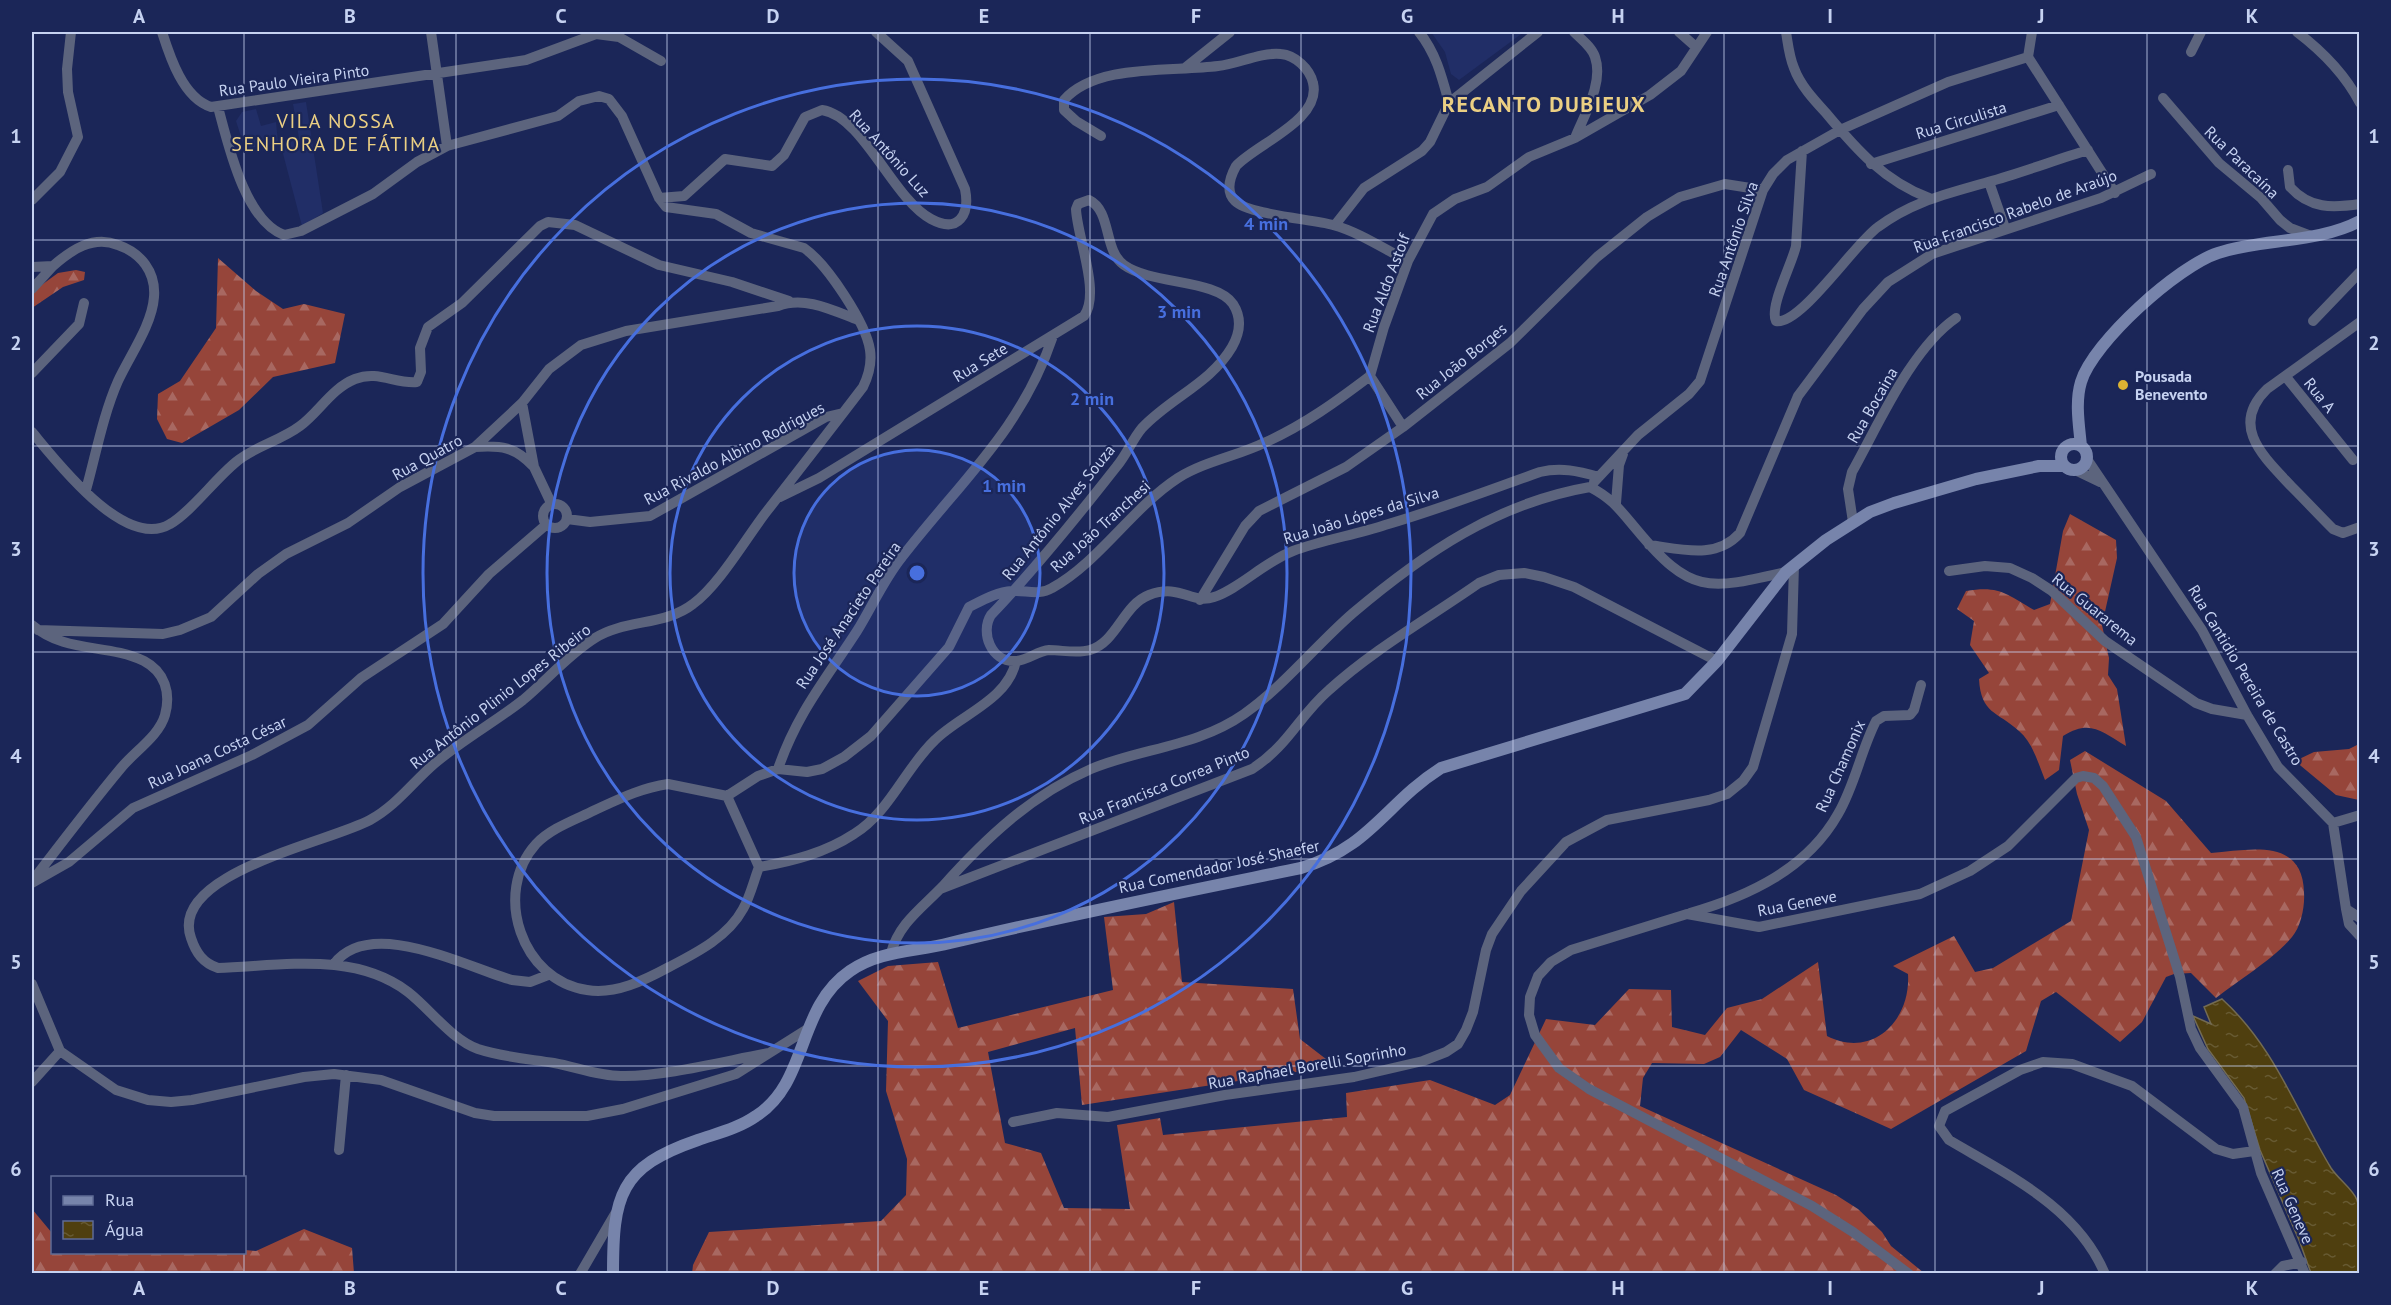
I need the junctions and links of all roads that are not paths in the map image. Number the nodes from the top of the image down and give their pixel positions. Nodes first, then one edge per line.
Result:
1 (71, 32) edge
2 (162, 32) edge
3 (430, 32) edge
4 (876, 32) edge
5 (1230, 32) edge
6 (1419, 32) edge
7 (1538, 32) edge
8 (1574, 32) edge
9 (1679, 32) edge
10 (1707, 32) edge
11 (1786, 32) edge
12 (2201, 32) edge
13 (2297, 32) edge
14 (2031, 36) edge
15 (1696, 47) junction
16 (2191, 52) dead end
17 (2028, 57) junction
18 (661, 61) dead end
19 (1184, 69) junction
20 (438, 74) junction
21 (2163, 98) dead end
22 (1449, 103) junction
23 (2360, 103) edge
24 (2060, 105) junction
25 (218, 108) junction
26 (1840, 130) junction
27 (1101, 136) dead end
28 (1575, 138) junction
29 (447, 146) junction
30 (2088, 150) junction
31 (1802, 151) junction
32 (1871, 164) junction
33 (2288, 170) dead end
34 (2151, 174) dead end
35 (1989, 182) junction
36 (1763, 190) junction
37 (2115, 193) junction
38 (659, 198) junction
39 (1929, 198) junction
40 (32, 200) edge
41 (1089, 200) joint
42 (2360, 204) edge
43 (2360, 221) edge
44 (1335, 225) junction
45 (2005, 228) junction
46 (2311, 236) junction
47 (1408, 261) junction
48 (32, 267) edge
49 (53, 267) junction
50 (2360, 272) edge
51 (32, 289) edge
52 (789, 301) junction
53 (84, 303) dead end
54 (1956, 318) dead end
55 (859, 320) junction
56 (2313, 321) dead end
57 (2360, 322) edge
58 (1053, 336) junction
59 (32, 373) edge
60 (1370, 376) junction
61 (2286, 377) junction
62 (522, 403) junction
63 (843, 413) junction
64 (2078, 416) junction
65 (1403, 427) junction
66 (32, 432) edge
67 (2081, 446) junction
68 (475, 447) junction
69 (1624, 451) junction
70 (2067, 459) junction
71 (2087, 459) junction
72 (2353, 460) dead end
73 (534, 467) junction
74 (1599, 477) junction
75 (2101, 482) junction
76 (1590, 487) junction
77 (86, 490) junction
78 (779, 497) junction
79 (1616, 503) junction
80 (552, 505) junction
81 (567, 519) junction
82 (1853, 522) junction
83 (547, 524) junction
84 (2360, 527) edge
85 (1649, 545) junction
86 (1790, 569) junction
87 (1948, 571) dead end
88 (1014, 590) junction
89 (1200, 600) junction
90 (35, 627) edge
91 (1717, 660) junction
92 (1016, 662) junction
93 (1921, 685) dead end
94 (2247, 715) junction
95 (778, 769) junction
96 (727, 796) junction
97 (2360, 816) edge
98 (2333, 823) junction
99 (759, 867) junction
100 (32, 883) edge
101 (940, 888) junction
102 (2346, 909) junction
103 (1687, 914) junction
104 (2360, 918) edge
105 (2360, 936) edge
106 (891, 953) junction
107 (334, 964) junction
108 (548, 975) junction
109 (32, 984) edge
110 (806, 1030) junction
111 (60, 1052) junction
112 (769, 1053) junction
113 (346, 1076) junction
114 (32, 1082) edge
115 (1013, 1122) dead end
116 (339, 1150) dead end
117 (2254, 1151) junction
118 (615, 1214) junction
119 (2302, 1262) junction
120 (579, 1274) edge
121 (613, 1274) edge
122 (1909, 1274) edge
123 (2105, 1274) edge
124 (2275, 1274) edge
125 (2305, 1274) edge

1 - 40 street
2 - 25 street, Rua Paulo Vieira Pinto
3 - 20 street
4 - 38 street, Rua Antônio Luz
5 - 19 street
6 - 22 street
7 - 22 street
8 - 28 street
9 - 15 street
10 - 15 street, Rua Aldo Astolf
11 - 26 street
12 - 16 street
13 - 23 street
14 - 17 street
15 - 28 street, Rua Aldo Astolf
17 - 24 street
17 - 26 street, Rua Antônio Silva
18 - 20 street, Rua Paulo Vieira Pinto
19 - 27 street
19 - 44 street
20 - 25 street, Rua Paulo Vieira Pinto
20 - 29 street
21 - 46 street, Rua Paracaína
22 - 44 street
24 - 30 street
24 - 32 street, Rua Circulista
25 - 29 street
26 - 31 street, Rua Antônio Silva
26 - 32 street
28 - 47 street, Rua Aldo Astolf
29 - 38 street
30 - 35 street
30 - 37 street
31 - 36 street, Rua Antônio Silva
31 - 39 street
32 - 39 street
33 - 42 street
34 - 37 street, Rua Francisco Rabelo de Araújo
35 - 39 street
35 - 45 street
36 - 65 street, Rua João Borges
36 - 69 street, Rua Antônio Silva
37 - 45 street, Rua Francisco Rabelo de Araújo
38 - 55 street
41 - 58 street, Rua Sete
41 - 88 street, Rua Antônio Alves Souza
43 - 46 street
44 - 47 street
45 - 85 street, Rua Francisco Rabelo de Araújo
46 - 64 street
47 - 60 street, Rua Aldo Astolf
48 - 49 street
49 - 51 street
49 - 77 street
50 - 56 street
52 - 55 street, Rua Quatro
52 - 62 street, Rua Quatro
52 - 77 street
53 - 59 street
54 - 82 street, Rua Bocaina
55 - 63 street
57 - 61 street
58 - 78 street, Rua Sete
58 - 95 street, Rua José Anacieto Pereira
60 - 65 street
60 - 88 street, Rua João Tranchesi
61 - 72 street, Rua A
61 - 84 street
62 - 68 street, Rua Quatro
62 - 73 street
63 - 78 street
63 - 81 street, Rua Rivaldo Albino Rodrigues
64 - 67 street
64 - 70 street
65 - 89 street, Rua João Borges
66 - 77 street
67 - 70 street, Rua Comendador José Shaefer
67 - 71 street
68 - 73 street
68 - 90 street, Rua Quatro
69 - 74 street, Rua Antônio Silva
69 - 79 street
70 - 71 street
70 - 75 street, Rua Cantidio Pereira de Castro
70 - 82 street, Rua Comendador José Shaefer
71 - 75 street, Rua Cantidio Pereira de Castro
73 - 80 street
74 - 76 street, Rua Antônio Silva
74 - 89 street, Rua João Lópes da Silva
75 - 94 street, Rua Cantidio Pereira de Castro
76 - 79 street
76 - 101 street
78 - 107 street, Rua Antônio Plinio Lopes Ribeiro
79 - 85 street
80 - 81 street
80 - 83 street
81 - 83 street
82 - 86 street, Rua Comendador José Shaefer
83 - 100 street, Rua Joana Costa César
85 - 86 street
86 - 91 street, Rua Comendador José Shaefer
86 - 115 street, Rua Raphael Borelli Soprinho
87 - 94 street, Rua Guararema
88 - 92 street, Rua Antônio Alves Souza
88 - 95 street, Rua João Tranchesi
89 - 92 street
90 - 100 street
91 - 101 street, Rua Francisca Correa Pinto
91 - 106 street, Rua Comendador José Shaefer
92 - 99 street
93 - 103 street, Rua Chamonix
94 - 98 street, Rua Cantidio Pereira de Castro
95 - 96 street, Rua João Tranchesi
96 - 99 street
96 - 108 street
97 - 98 street
98 - 102 street
99 - 108 street
101 - 106 street
102 - 104 street
102 - 105 street
103 - 117 street, Rua Geneve
103 - 122 street, Rua Geneve
106 - 110 street, Rua Comendador José Shaefer
107 - 108 street
107 - 112 street, Rua Antônio Plinio Lopes Ribeiro
109 - 111 street
110 - 112 street
110 - 118 street, Rua Comendador José Shaefer
111 - 113 street
111 - 114 street
112 - 113 street
113 - 116 street
117 - 119 street, Rua Geneve
117 - 123 street
118 - 120 street
118 - 121 street, Rua Comendador José Shaefer
119 - 124 street
119 - 125 street, Rua Geneve

